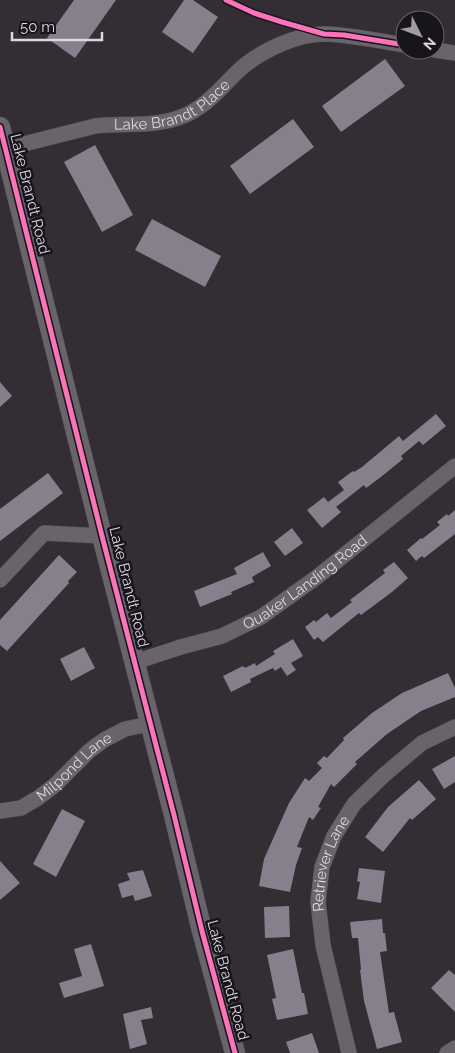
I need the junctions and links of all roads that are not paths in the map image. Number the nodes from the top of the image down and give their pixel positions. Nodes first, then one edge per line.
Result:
1 (395, 43) edge
2 (0, 127) edge
3 (3, 150) edge
4 (455, 466) edge
5 (102, 536) junction
6 (0, 580) edge
7 (135, 662) junction
8 (150, 724) junction
9 (455, 727) edge
10 (0, 811) edge
11 (455, 1048) edge
12 (235, 1053) edge
13 (349, 1053) edge
14 (447, 1053) edge

1 - 3 street, Lake Brandt Place
2 - 3 street, Lake Brandt Road
3 - 5 street, Lake Brandt Road
4 - 7 street, Quaker Landing Road
5 - 6 street
5 - 7 street, Lake Brandt Road
7 - 8 street, Lake Brandt Road
8 - 10 street, Milpond Lane
8 - 12 street, Lake Brandt Road
9 - 13 street, Retriever Lane
11 - 14 street

